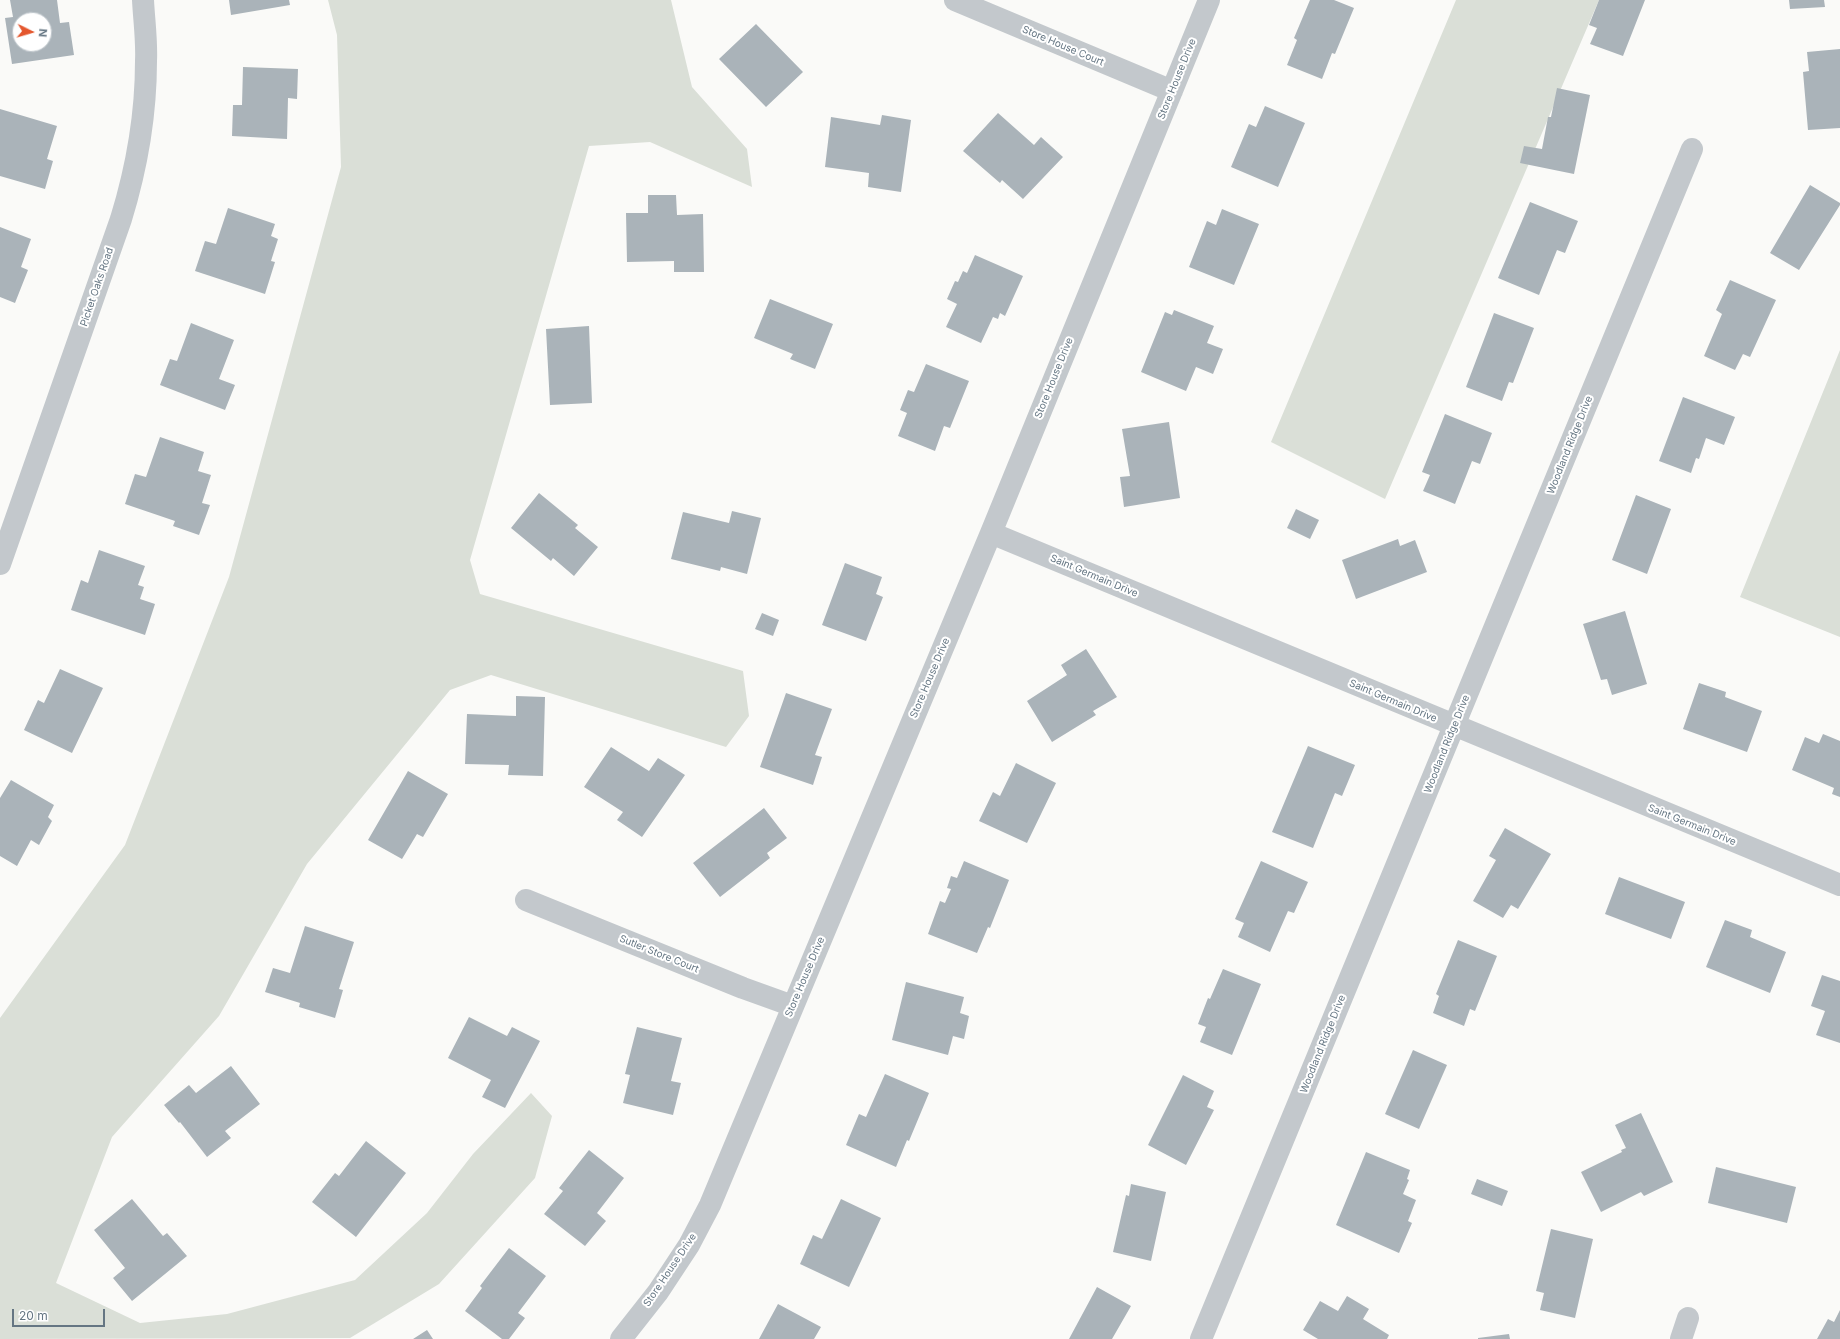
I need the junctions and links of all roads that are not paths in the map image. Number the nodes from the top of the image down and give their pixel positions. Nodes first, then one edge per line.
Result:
1 (143, 0) edge
2 (955, 0) edge
3 (1209, 0) edge
4 (1172, 91) junction
5 (1692, 149) dead end
6 (991, 533) junction
7 (0, 564) edge
8 (1454, 726) junction
9 (1840, 885) edge
10 (526, 900) dead end
11 (793, 1006) junction
12 (1688, 1318) dead end
13 (621, 1339) edge
14 (1201, 1339) edge
15 (1681, 1339) edge

1 - 7 street, Picket Oaks Road
2 - 4 street, Store House Court
3 - 4 street, Store House Drive
4 - 6 street, Store House Drive
5 - 8 street, Woodland Ridge Drive
6 - 8 street, Saint Germain Drive
6 - 11 street, Store House Drive
8 - 9 street, Saint Germain Drive
8 - 14 street, Woodland Ridge Drive
10 - 11 street, Sutler Store Court
11 - 13 street, Store House Drive
12 - 15 street

